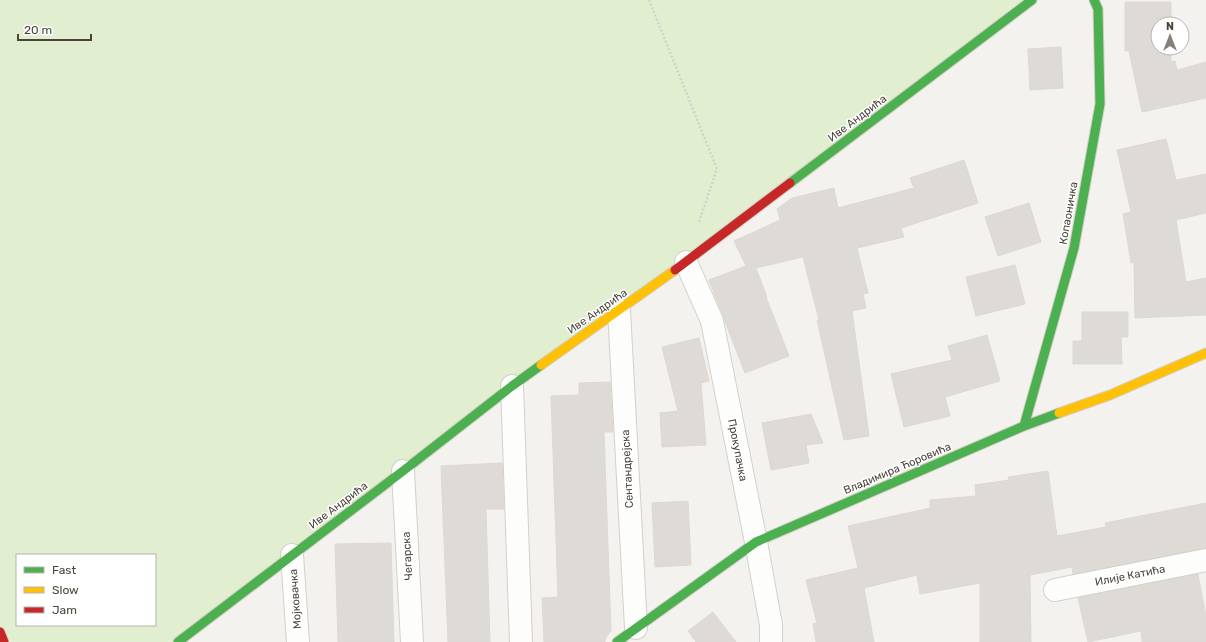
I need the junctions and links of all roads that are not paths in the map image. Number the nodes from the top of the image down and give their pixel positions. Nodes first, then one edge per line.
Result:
1 (1032, 0) edge
2 (1094, 0) edge
3 (686, 262) junction
4 (618, 310) junction
5 (1206, 353) edge
6 (512, 386) junction
7 (1024, 426) junction
8 (403, 471) junction
9 (756, 542) junction
10 (292, 555) junction
11 (1206, 560) edge
12 (1055, 590) dead end
13 (636, 628) junction
14 (0, 632) edge
15 (4, 642) edge
16 (178, 642) edge
17 (298, 642) edge
18 (412, 642) edge
19 (521, 642) edge
20 (617, 642) edge
21 (771, 642) edge

1 - 3 street, Иве Андрића
2 - 7 street, Копаоничка
3 - 4 street, Иве Андрића
3 - 9 street, Прокупачка
4 - 6 street, Иве Андрића
4 - 13 street, Сентандрејска
5 - 7 street, Владимира Ћоровића
6 - 8 street, Иве Андрића
6 - 19 street
7 - 9 street, Владимира Ћоровића
8 - 10 street, Иве Андрића
8 - 18 street, Чегарска
9 - 13 street, Владимира Ћоровића
9 - 21 street, Прокупачка
10 - 16 street, Иве Андрића
10 - 17 street, Мојковачка
11 - 12 street, Илије Катића
13 - 20 street, Владимира Ћоровића
14 - 15 street

